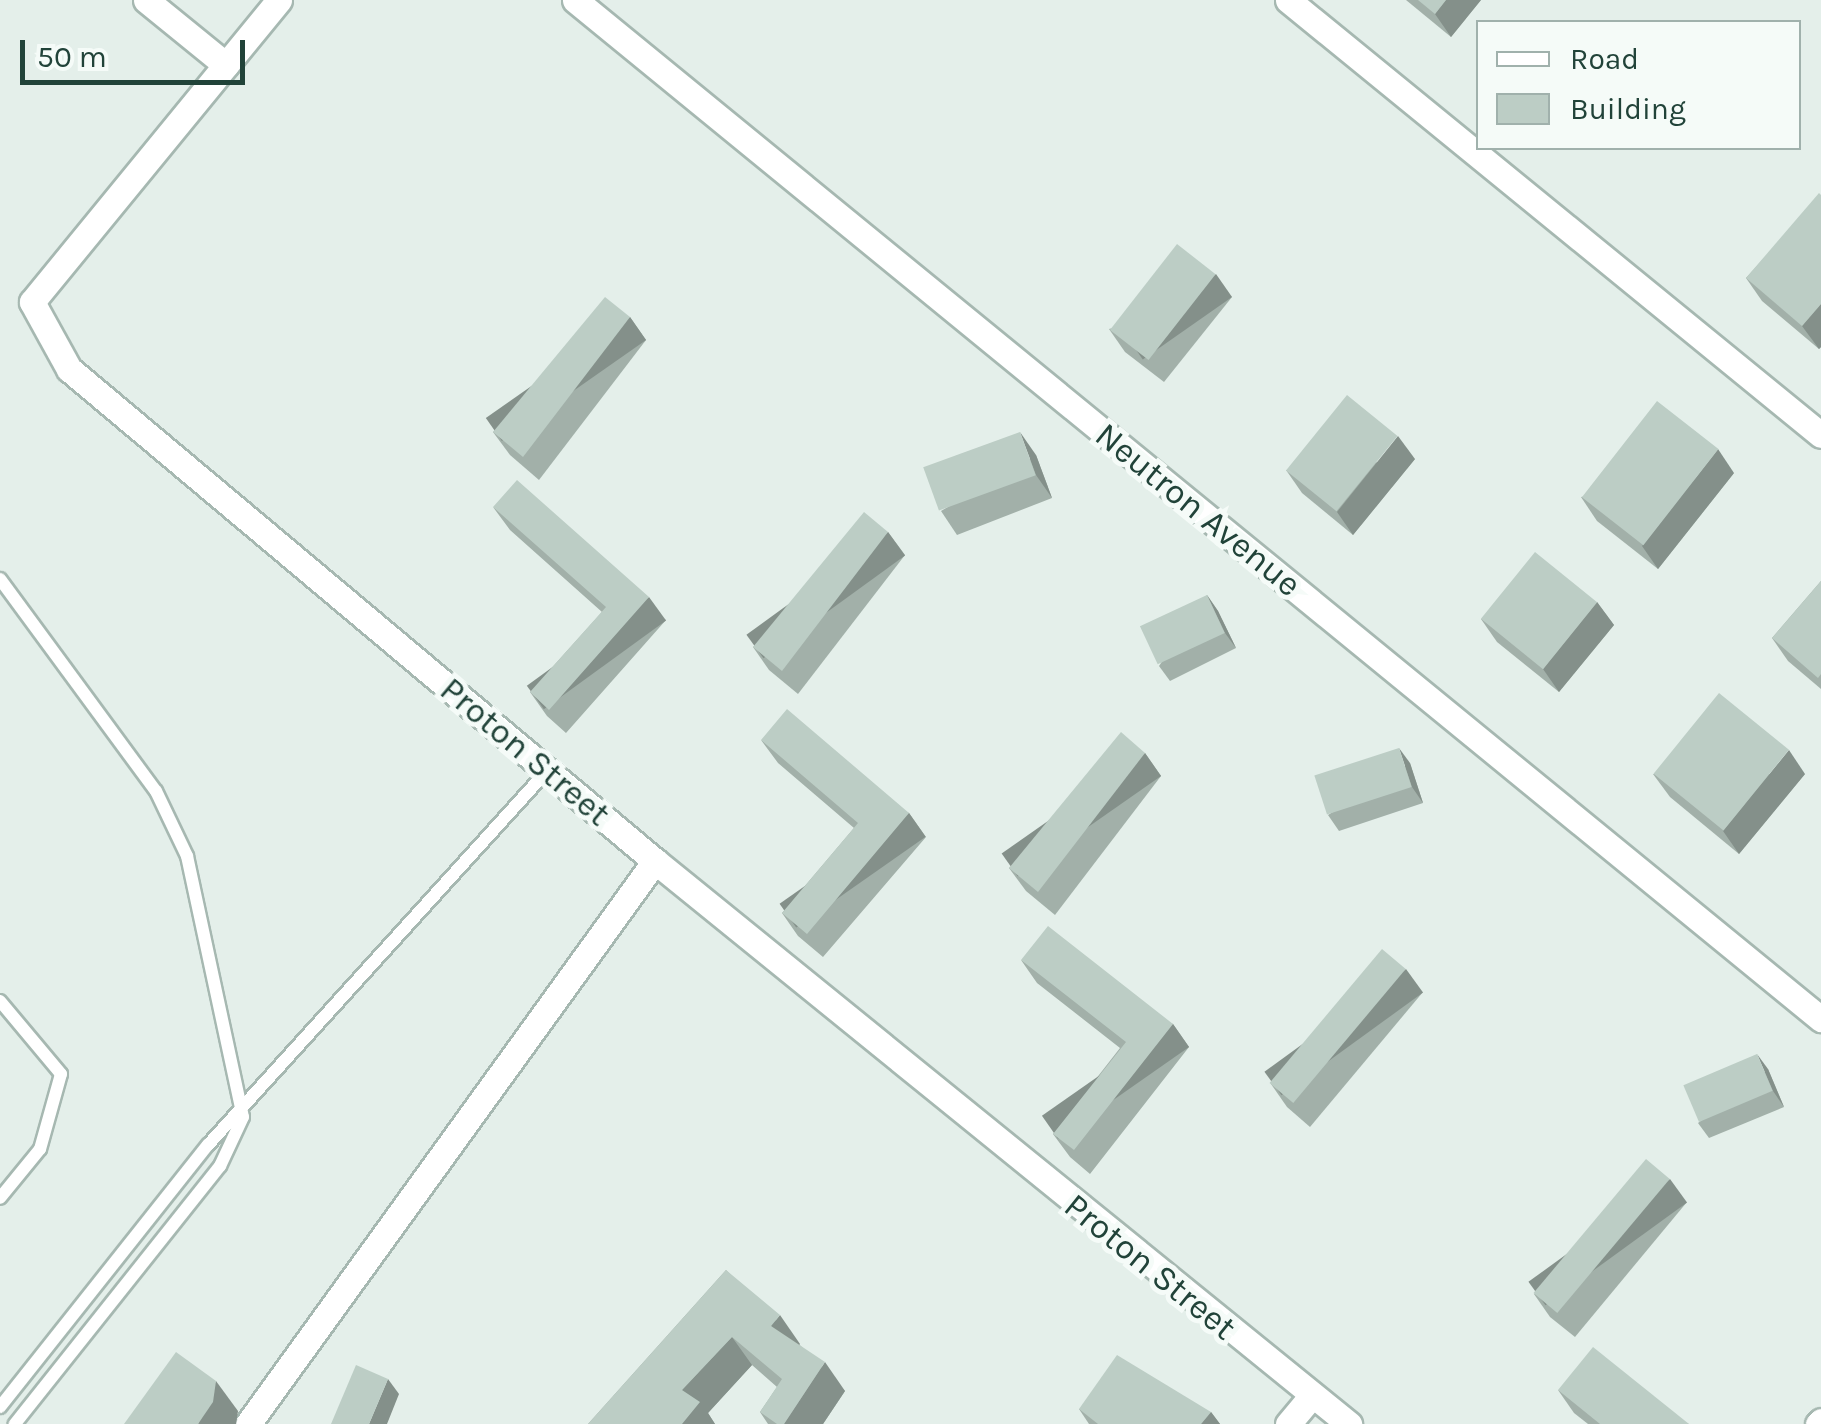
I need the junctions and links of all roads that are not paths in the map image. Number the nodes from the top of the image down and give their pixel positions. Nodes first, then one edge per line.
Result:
1 (146, 0) edge
2 (279, 0) edge
3 (575, 0) edge
4 (1288, 0) edge
5 (226, 65) junction
6 (1821, 435) edge
7 (0, 578) edge
8 (547, 770) junction
9 (655, 861) junction
10 (0, 1001) edge
11 (1821, 1019) edge
12 (243, 1116) junction
13 (0, 1198) edge
14 (152, 1212) junction
15 (171, 1226) junction
16 (70, 1318) junction
17 (89, 1332) junction
18 (1312, 1395) junction
19 (0, 1407) edge
20 (15, 1424) edge
21 (248, 1424) edge
22 (1288, 1424) edge
23 (1349, 1424) edge

1 - 5 street
2 - 5 street, Proton Street
3 - 11 street, Neutron Avenue
4 - 6 street
5 - 8 street, Proton Street
7 - 12 lane
8 - 9 street, Proton Street
8 - 12 lane
9 - 18 street, Proton Street
9 - 21 street
10 - 13 lane
12 - 14 lane
12 - 15 lane
14 - 15 lane
14 - 16 lane
15 - 17 lane
16 - 17 lane
16 - 19 lane
17 - 20 lane
18 - 22 street
18 - 23 street, Proton Street

